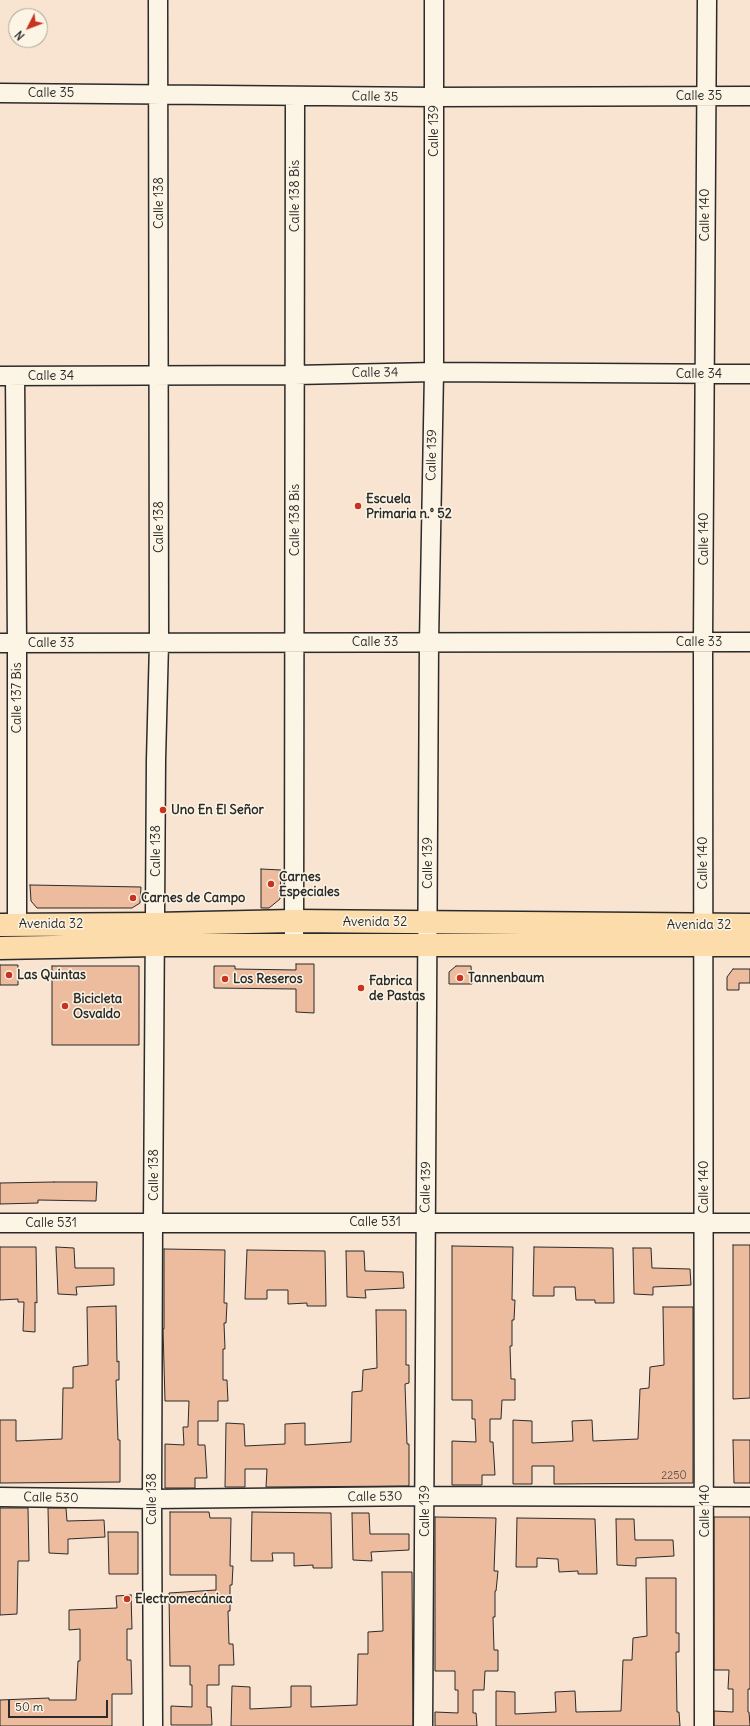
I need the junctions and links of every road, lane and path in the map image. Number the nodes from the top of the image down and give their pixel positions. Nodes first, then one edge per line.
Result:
1 (158, 0) edge
2 (434, 0) edge
3 (707, 0) edge
4 (0, 93) edge
5 (159, 93) junction
6 (295, 96) junction
7 (706, 96) junction
8 (750, 96) edge
9 (434, 97) junction
10 (434, 372) junction
11 (750, 374) edge
12 (296, 375) junction
13 (705, 375) junction
14 (7, 376) edge
15 (158, 376) junction
16 (295, 642) junction
17 (429, 642) junction
18 (703, 642) junction
19 (750, 642) edge
20 (9, 643) edge
21 (159, 643) junction
22 (293, 921) junction
23 (428, 922) junction
24 (8, 924) edge
25 (750, 925) edge
26 (156, 935) junction
27 (703, 935) junction
28 (294, 945) junction
29 (429, 945) junction
30 (750, 945) edge
31 (0, 948) edge
32 (426, 1222) junction
33 (0, 1223) edge
34 (153, 1223) junction
35 (704, 1223) junction
36 (750, 1223) edge
37 (425, 1496) junction
38 (0, 1497) edge
39 (705, 1497) junction
40 (750, 1497) edge
41 (152, 1499) junction
42 (153, 1726) edge
43 (424, 1726) edge
44 (704, 1726) edge

1 - 5 street, Calle 138
2 - 9 street, Calle 139
3 - 7 street, Calle 140
4 - 5 street, Calle 35
5 - 6 street, Calle 35
5 - 15 street, Calle 138
6 - 9 street, Calle 35
6 - 12 street, Calle 138 Bis
7 - 8 street, Calle 35
7 - 9 street, Calle 35
7 - 13 street, Calle 140
9 - 10 street, Calle 139
10 - 12 street, Calle 34
10 - 13 street, Calle 34
10 - 17 street, Calle 139
11 - 13 street, Calle 34
12 - 15 street, Calle 34
12 - 16 street, Calle 138 Bis
13 - 18 street, Calle 140
14 - 15 street, Calle 34
14 - 20 street, Calle 137 Bis
15 - 21 street, Calle 138
16 - 17 street, Calle 33
16 - 21 street, Calle 33
16 - 22 street, Calle 138 Bis
17 - 18 street, Calle 33
17 - 23 street, Calle 139
18 - 19 street, Calle 33
18 - 27 street, Calle 140
20 - 21 street, Calle 33
20 - 24 street, Calle 137 Bis
21 - 26 street, Calle 138
22 - 23 main road, Avenida 32
22 - 26 main road, Avenida 32
22 - 28 street, Calle 138 Bis
23 - 27 main road, Avenida 32
23 - 29 street, Calle 139
24 - 26 main road, Avenida 32
25 - 27 main road, Avenida 32
26 - 28 main road, Avenida 32
26 - 31 main road, Avenida 32
26 - 34 street, Calle 138
27 - 29 main road, Avenida 32
27 - 30 main road, Avenida 32
27 - 35 street, Calle 140
28 - 29 main road, Avenida 32
29 - 32 street, Calle 139
32 - 34 street, Calle 531
32 - 35 street, Calle 531
32 - 37 street, Calle 139
33 - 34 street, Calle 531
34 - 41 street, Calle 138
35 - 36 street, Calle 531
35 - 39 street, Calle 140
37 - 39 street, Calle 530
37 - 41 street, Calle 530
37 - 43 street, Calle 139
38 - 41 street, Calle 530
39 - 40 street, Calle 530
39 - 44 street, Calle 140
41 - 42 street, Calle 138

